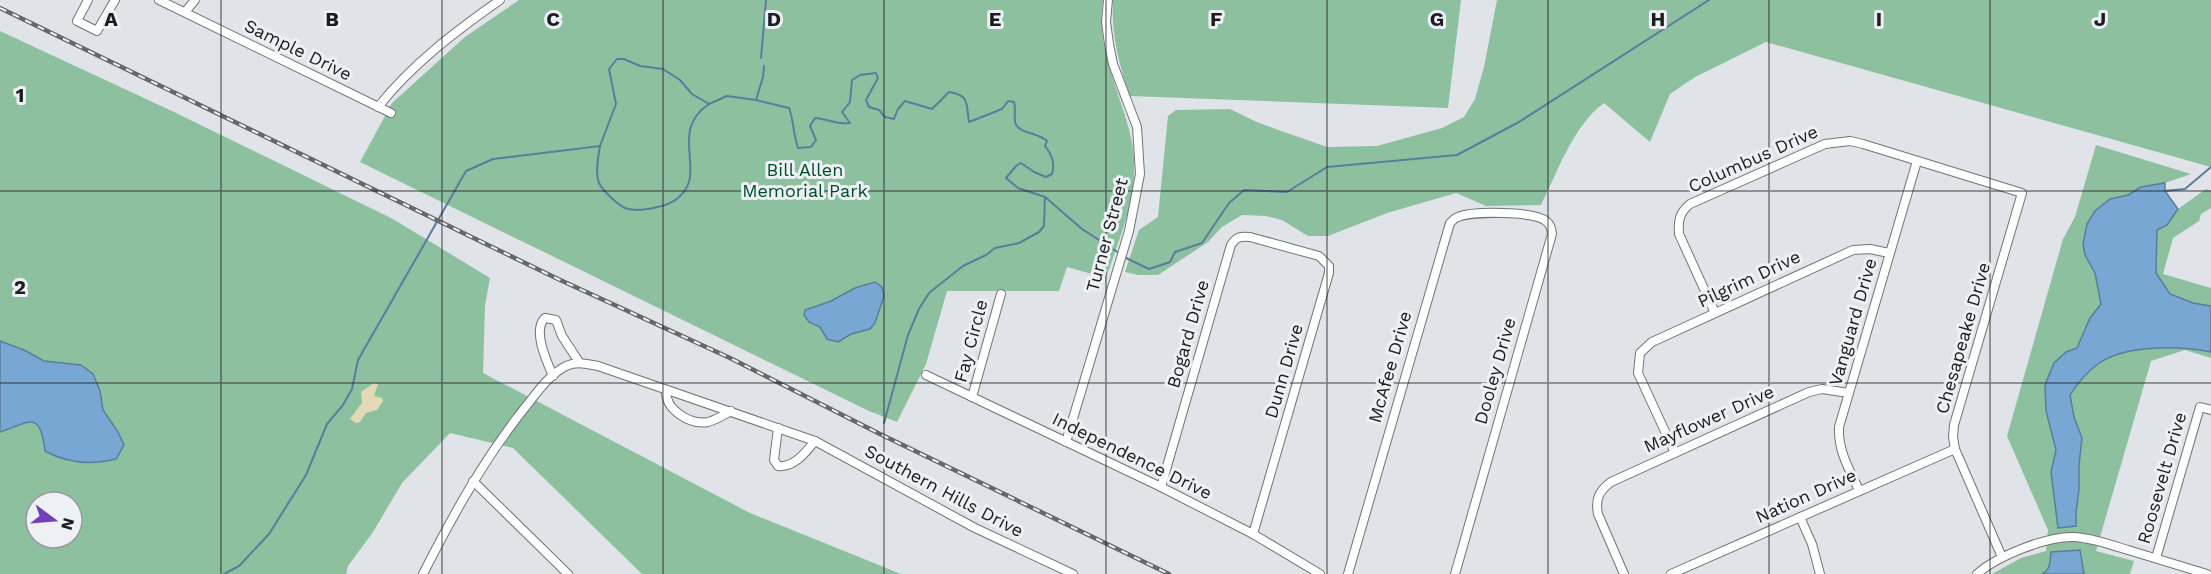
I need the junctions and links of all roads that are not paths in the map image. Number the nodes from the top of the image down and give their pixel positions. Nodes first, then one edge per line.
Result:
1 (88, 0) edge
2 (115, 0) edge
3 (159, 0) edge
4 (195, 0) edge
5 (500, 0) edge
6 (1108, 0) edge
7 (185, 12) junction
8 (378, 107) junction
9 (391, 113) dead end
10 (1917, 161) junction
11 (2022, 193) joint
12 (1503, 213) joint
13 (1283, 246) joint
14 (1889, 254) junction
15 (1001, 294) dead end
16 (1714, 313) junction
17 (579, 362) junction
18 (926, 375) dead end
19 (553, 376) junction
20 (666, 390) junction
21 (1849, 393) junction
22 (972, 397) junction
23 (2211, 410) edge
24 (730, 411) junction
25 (778, 428) junction
26 (815, 441) junction
27 (1066, 442) junction
28 (1955, 449) junction
29 (1675, 453) junction
30 (473, 481) junction
31 (1161, 487) junction
32 (1858, 490) junction
33 (1800, 517) junction
34 (1253, 534) junction
35 (2001, 556) junction
36 (2156, 558) junction
37 (1058, 571) edge
38 (423, 574) edge
39 (568, 574) edge
40 (1073, 574) edge
41 (1320, 574) edge
42 (1348, 574) edge
43 (1455, 574) edge
44 (1624, 574) edge
45 (1671, 574) edge
46 (1820, 574) edge
47 (1977, 574) edge
48 (2208, 574) edge

1 - 2 street
3 - 7 street, Sample Drive
4 - 7 street
5 - 8 street
6 - 27 street, Turner Street
7 - 8 street, Sample Drive
8 - 9 street, Sample Drive
10 - 11 street, Columbus Drive
10 - 14 street, Vanguard Drive
10 - 16 street, Columbus Drive
11 - 28 street, Chesapeake Drive
12 - 42 street, McAfee Drive
12 - 43 street, Dooley Drive
13 - 31 street, Bogard Drive
13 - 34 street, Dunn Drive
14 - 16 street, Pilgrim Drive
14 - 21 street, Vanguard Drive
15 - 22 street, Fay Circle
16 - 29 street, Pilgrim Drive
17 - 19 street
17 - 19 street
17 - 20 street, Southern Hills Drive
18 - 22 street, Independence Drive
19 - 30 street
20 - 24 street, Southern Hills Drive
20 - 24 street
21 - 29 street, Mayflower Drive
21 - 32 street, Vanguard Drive
22 - 27 street, Independence Drive
23 - 36 street, Roosevelt Drive
24 - 25 street, Southern Hills Drive
25 - 26 street, Southern Hills Drive
25 - 26 street
26 - 37 street, Southern Hills Drive
27 - 31 street, Independence Drive
28 - 32 street, Nation Drive
28 - 35 street, Chesapeake Drive
29 - 44 street, Mayflower Drive
30 - 38 street
30 - 39 street
31 - 34 street, Independence Drive
32 - 33 street, Nation Drive
33 - 45 street, Nation Drive
33 - 46 street
34 - 41 street, Independence Drive
35 - 36 street
35 - 47 street
36 - 48 street
37 - 40 street, Southern Hills Drive

